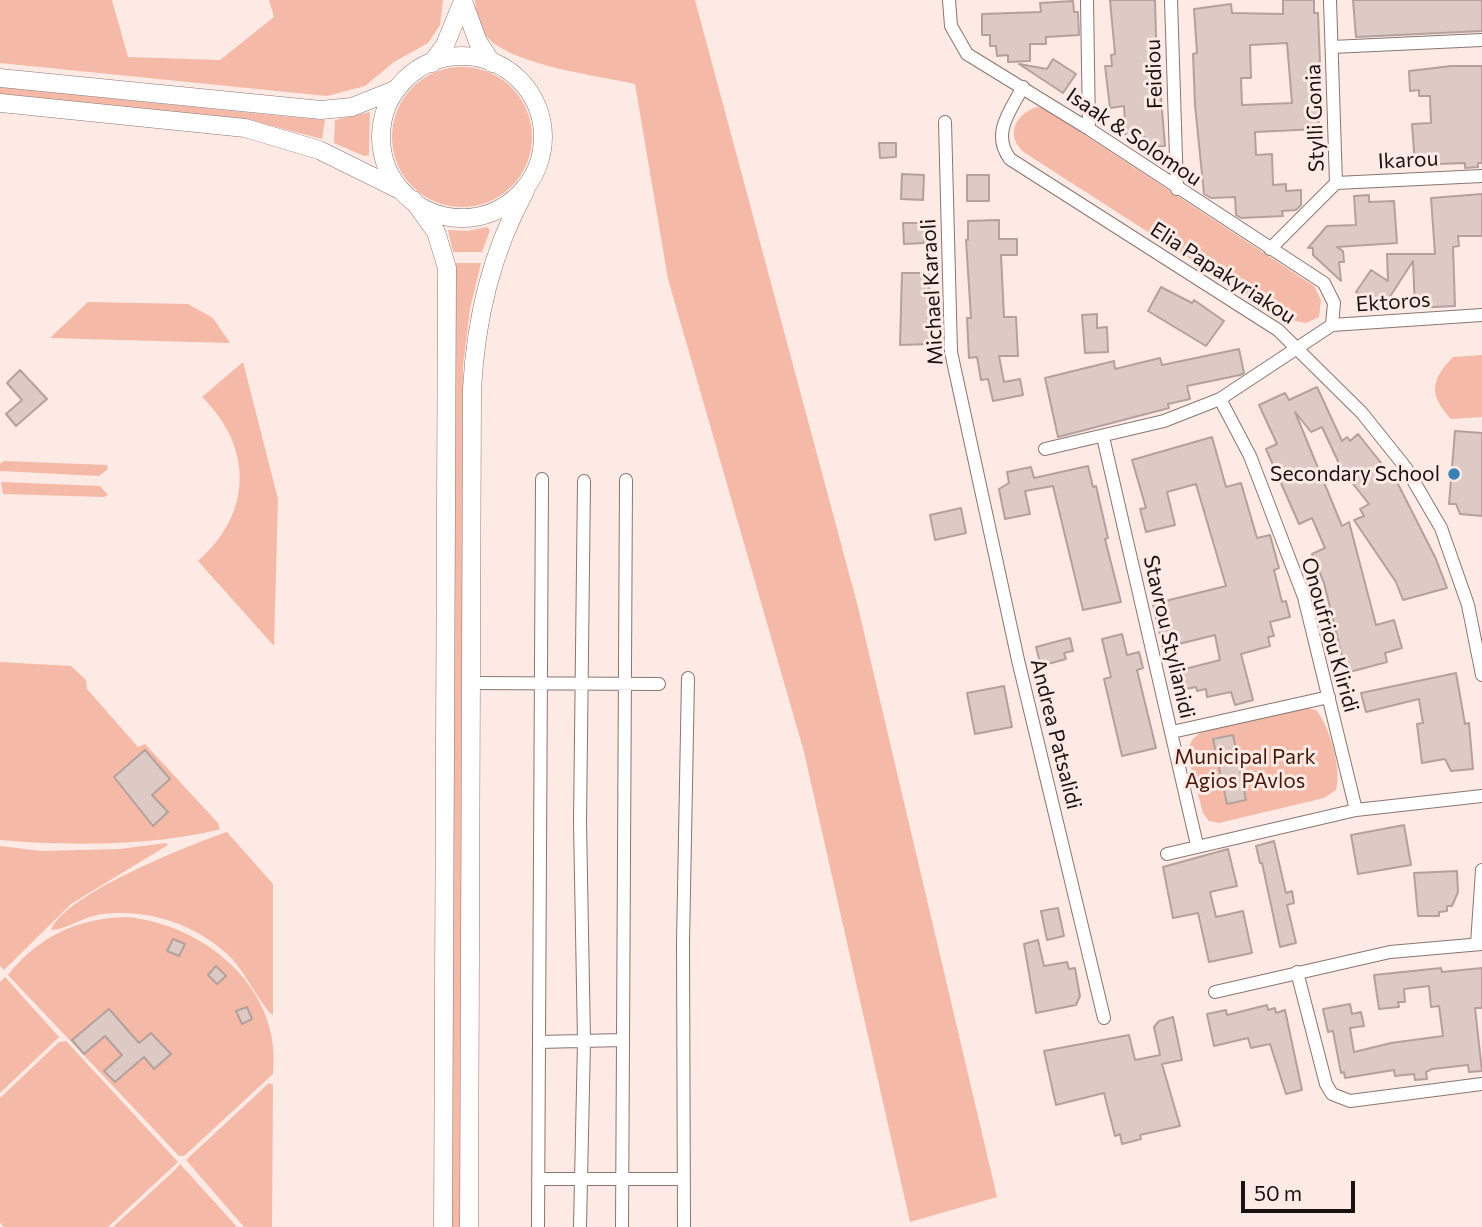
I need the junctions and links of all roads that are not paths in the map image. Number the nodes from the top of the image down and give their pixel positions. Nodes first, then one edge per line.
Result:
1 (949, 0) edge
2 (1087, 0) edge
3 (1171, 0) edge
4 (1330, 0) edge
5 (1482, 40) edge
6 (1332, 47) junction
7 (432, 63) junction
8 (492, 63) junction
9 (0, 78) edge
10 (1023, 87) junction
11 (397, 89) junction
12 (0, 103) edge
13 (946, 122) dead end
14 (1089, 129) junction
15 (1482, 176) edge
16 (1336, 183) junction
17 (1177, 189) junction
18 (525, 191) junction
19 (413, 199) junction
20 (1269, 248) junction
21 (1482, 314) edge
22 (1332, 325) junction
23 (1299, 347) junction
24 (1220, 399) junction
25 (1103, 437) junction
26 (1045, 449) dead end
27 (973, 459) joint
28 (542, 479) dead end
29 (626, 480) dead end
30 (584, 481) dead end
31 (1482, 675) edge
32 (688, 678) dead end
33 (470, 683) junction
34 (542, 683) junction
35 (582, 683) junction
36 (625, 683) junction
37 (659, 684) dead end
38 (1329, 697) junction
39 (1172, 732) junction
40 (1482, 796) edge
41 (1356, 810) junction
42 (1197, 845) junction
43 (1167, 854) dead end
44 (1482, 870) edge
45 (1480, 944) edge
46 (1297, 972) junction
47 (1215, 992) dead end
48 (1104, 1018) dead end
49 (623, 1040) junction
50 (584, 1041) junction
51 (539, 1042) junction
52 (1482, 1084) edge
53 (538, 1179) junction
54 (580, 1179) junction
55 (683, 1179) junction
56 (623, 1180) junction
57 (443, 1227) edge
58 (468, 1227) edge
59 (538, 1227) edge
60 (580, 1227) edge
61 (622, 1227) edge
62 (684, 1227) edge

1 - 10 street, Isaak & Solomou
2 - 14 street
3 - 17 street, Feidiou
4 - 6 street, Stylli Gonia
5 - 6 street
6 - 16 street, Stylli Gonia
7 - 8 street
7 - 8 street
7 - 11 street
8 - 18 street
9 - 11 street
10 - 14 street, Isaak & Solomou
10 - 23 street, Elia Papakyriakou
11 - 19 street
12 - 19 street
13 - 27 street, Michael Karaoli
14 - 17 street, Isaak & Solomou
15 - 16 street, Ikarou
16 - 20 street, Stylli Gonia
17 - 20 street, Isaak & Solomou
18 - 19 street
18 - 33 street
19 - 57 street
20 - 22 street, Ektoros
21 - 22 street, Ektoros
22 - 23 street
23 - 24 street
23 - 31 street, Elia Papakyriakou
24 - 25 street
24 - 38 street, Onoufriou Kliridi
25 - 26 street
25 - 39 street, Stavrou Stylianidi
27 - 48 street, Andrea Patsalidi
28 - 34 street
29 - 36 street
30 - 35 street
32 - 55 street
33 - 34 street
33 - 58 street
34 - 35 street
34 - 51 street
35 - 36 street
35 - 50 street
36 - 37 street
36 - 49 street
38 - 39 street
38 - 41 street, Onoufriou Kliridi
39 - 42 street, Stavrou Stylianidi
40 - 41 street
41 - 42 street
42 - 43 street
44 - 45 street
45 - 46 street
46 - 47 street
46 - 52 street
49 - 50 street
49 - 56 street
50 - 51 street
50 - 54 street
51 - 53 street
53 - 54 street
53 - 59 street
54 - 56 street
54 - 60 street
55 - 56 street
55 - 62 street
56 - 61 street

